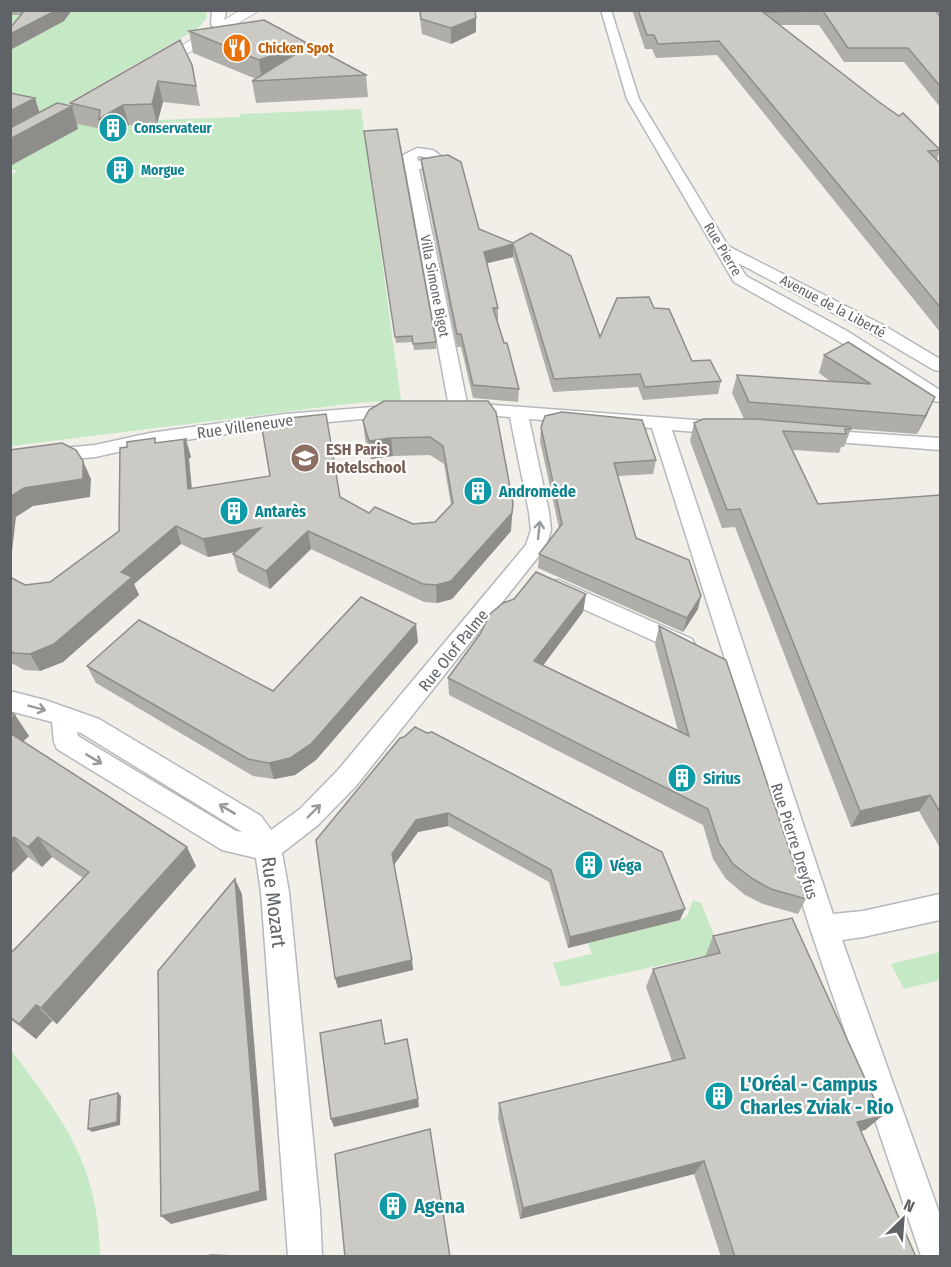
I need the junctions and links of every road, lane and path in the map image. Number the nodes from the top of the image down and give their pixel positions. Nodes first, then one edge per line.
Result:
1 (240, 10) edge
2 (253, 10) edge
3 (606, 10) edge
4 (219, 18) edge
5 (191, 45) junction
6 (132, 79) edge
7 (412, 165) dead end
8 (723, 249) junction
9 (940, 366) edge
10 (940, 397) edge
11 (459, 408) junction
12 (436, 409) edge
13 (414, 410) edge
14 (518, 411) junction
15 (660, 423) junction
16 (739, 429) edge
17 (795, 434) edge
18 (940, 444) edge
19 (10, 459) edge
20 (531, 577) junction
21 (739, 669) junction
22 (10, 701) edge
23 (268, 848) junction
24 (940, 907) edge
25 (824, 928) junction
26 (305, 1257) edge
27 (938, 1257) edge

1 - 4 main road
2 - 5 main road
3 - 8 street, Rue Pierre
4 - 5 main road
5 - 6 main road
7 - 11 street, Villa Simone Bigot
8 - 9 street, Avenue de la Liberté
8 - 10 street, Rue Pierre
11 - 12 street
11 - 14 street
13 - 19 street, Rue Villeneuve
14 - 15 street
20 -> 14 street, Rue Olof Palme
15 - 16 street
15 - 21 street, Rue Pierre Dreyfus
17 - 18 street
20 - 21 street
23 -> 20 street, Rue Olof Palme
21 - 25 street, Rue Pierre Dreyfus
22 -> 23 street
23 - 26 street, Rue Mozart
24 - 25 street
25 - 27 street, Rue Pierre Dreyfus

